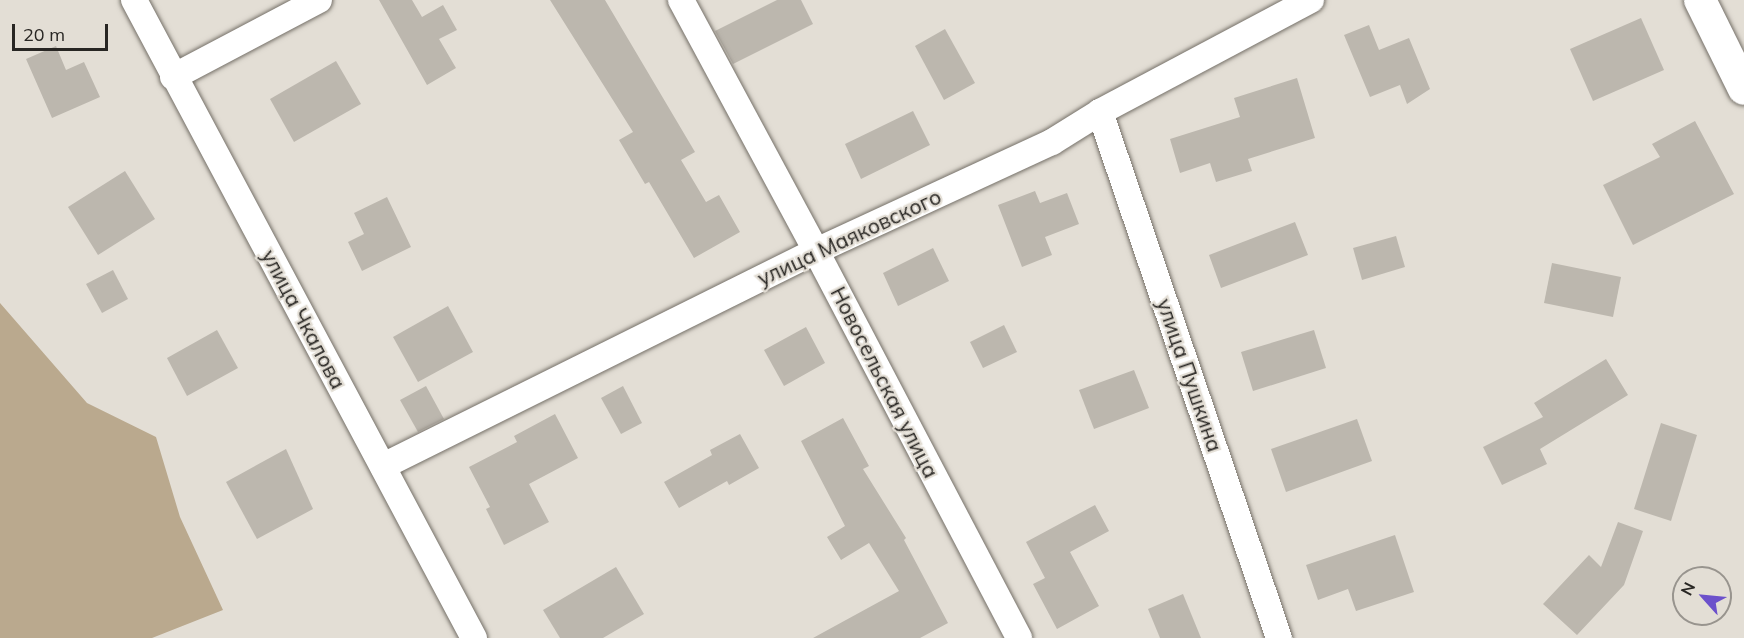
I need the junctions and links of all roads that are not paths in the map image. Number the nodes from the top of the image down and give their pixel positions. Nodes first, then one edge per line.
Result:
1 (134, 0) edge
2 (320, 0) edge
3 (681, 0) edge
4 (1311, 0) edge
5 (1700, 0) edge
6 (173, 77) junction
7 (1744, 89) edge
8 (1100, 112) junction
9 (816, 250) junction
10 (383, 466) junction
11 (474, 638) edge
12 (1019, 638) edge
13 (1279, 638) edge

1 - 6 street, улица Чкалова
2 - 6 street
3 - 9 street, Новосельская улица
4 - 8 street, улица Маяковского
5 - 7 street
6 - 10 street, улица Чкалова
8 - 9 street, улица Маяковского
8 - 13 street, улица Пушкина
9 - 10 street, улица Маяковского
9 - 12 street, Новосельская улица
10 - 11 street, улица Чкалова

